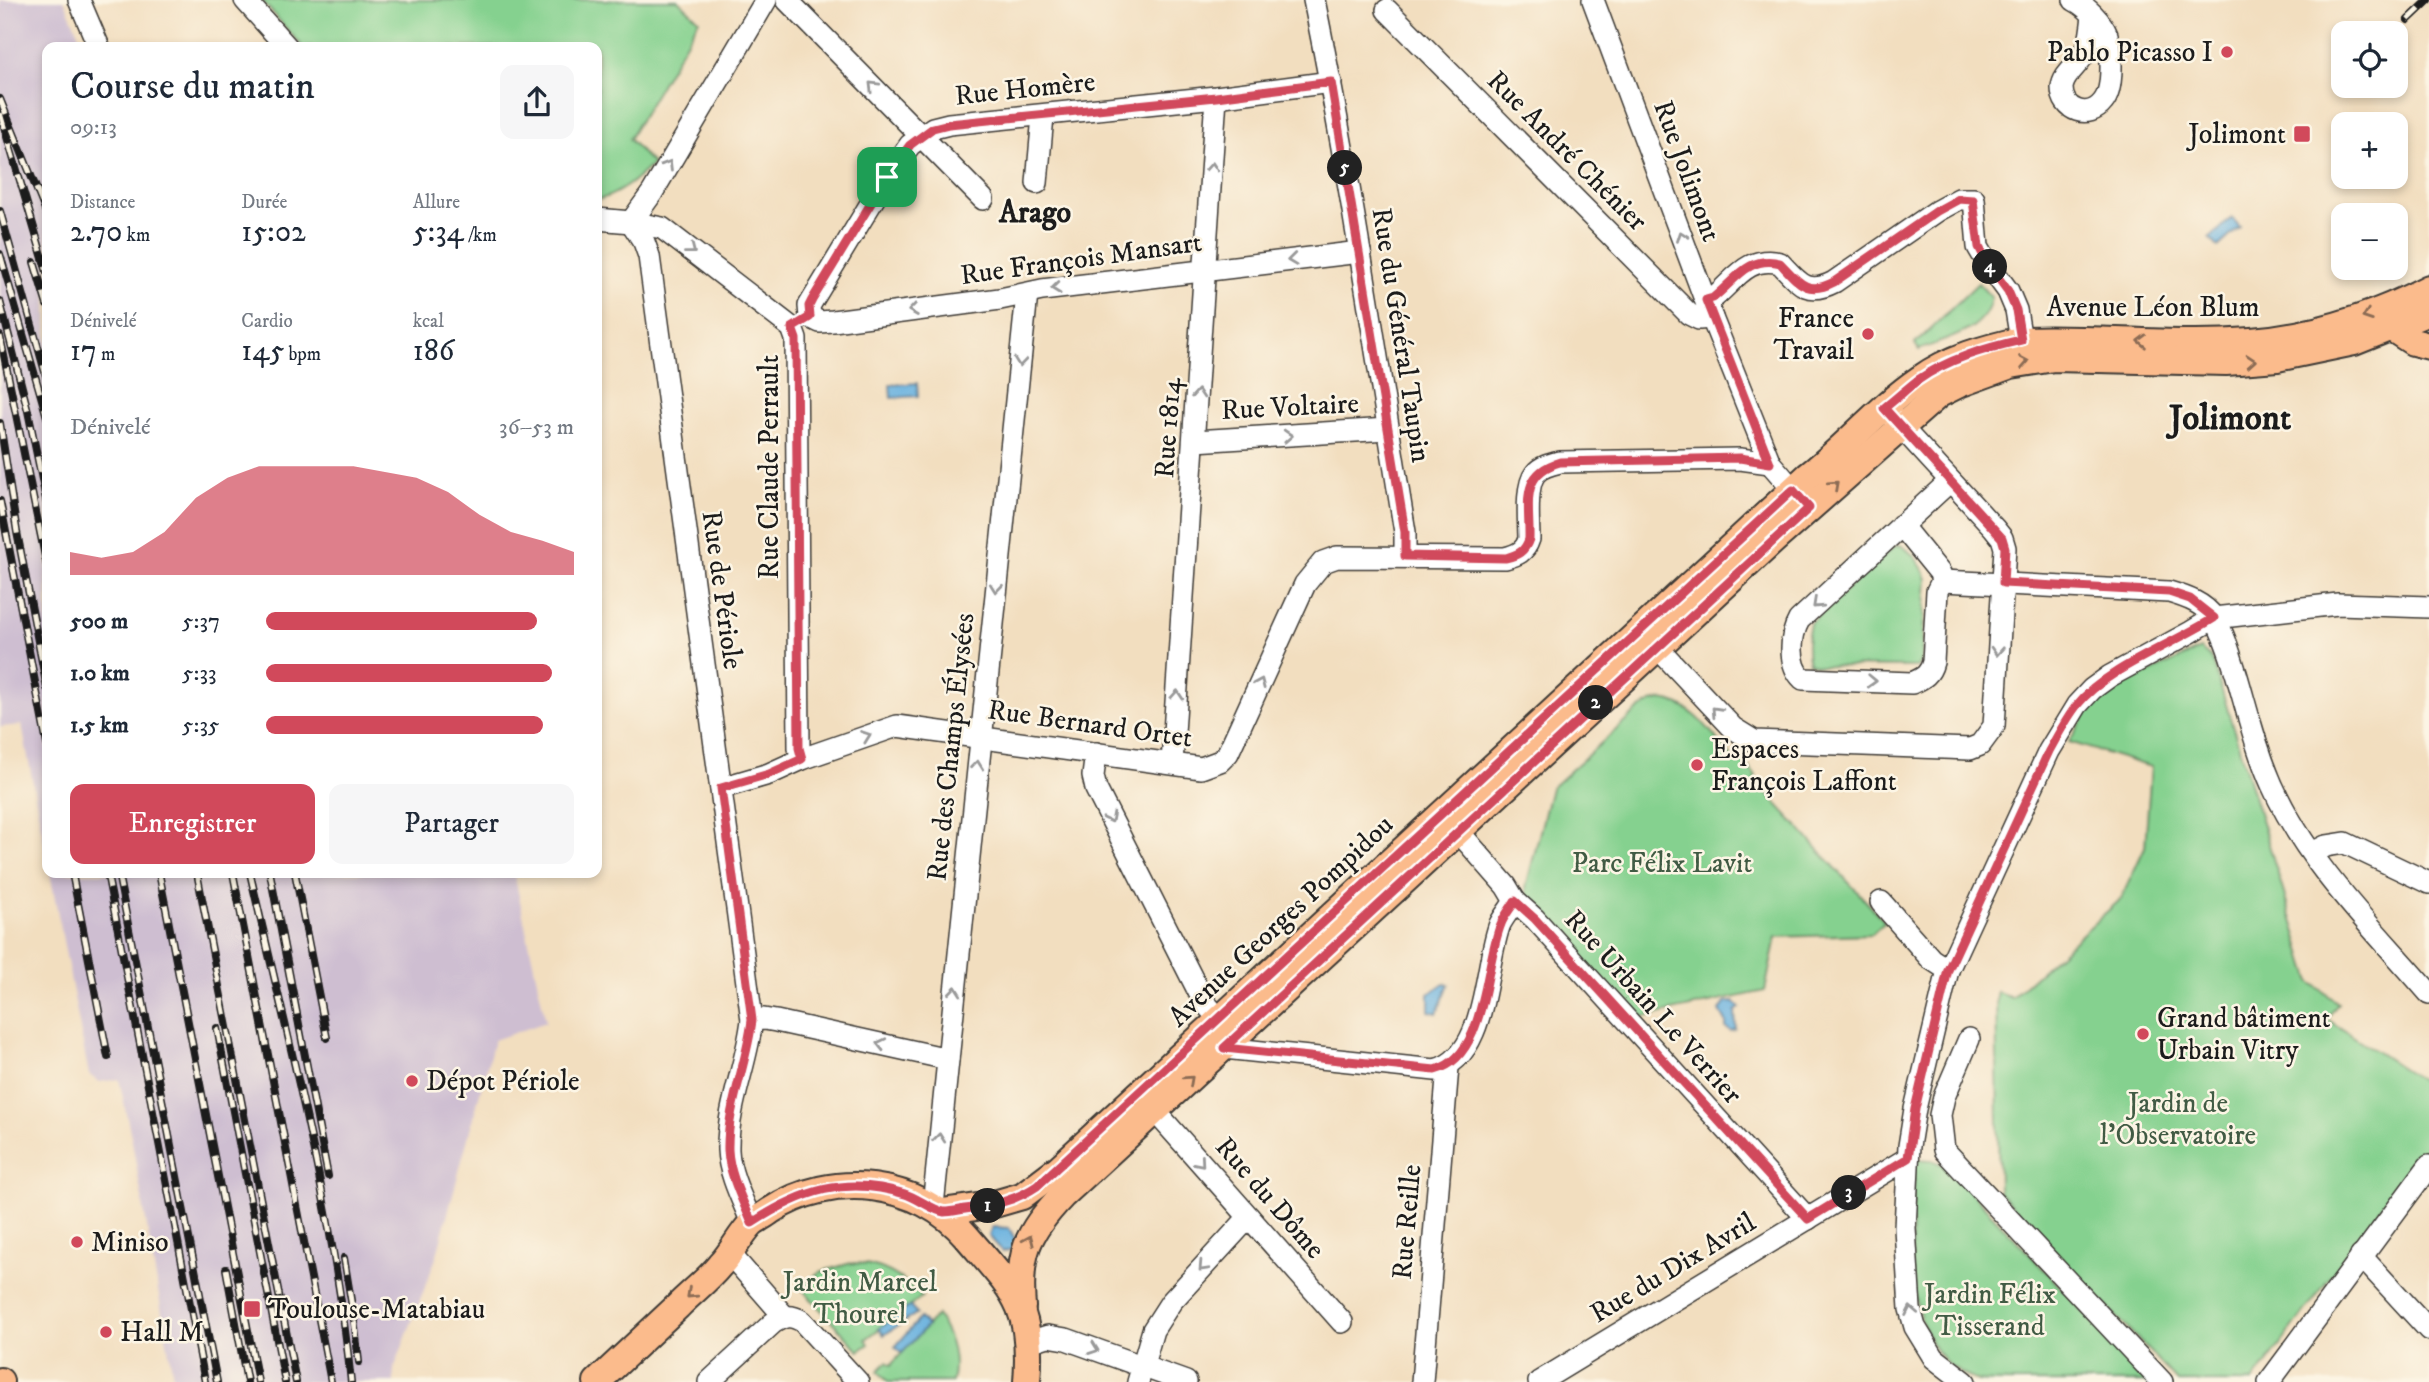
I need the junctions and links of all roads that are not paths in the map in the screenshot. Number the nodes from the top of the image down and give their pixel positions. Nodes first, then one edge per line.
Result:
1 (79, 0) edge
2 (245, 0) edge
3 (766, 0) edge
4 (787, 0) edge
5 (1314, 0) edge
6 (1593, 0) edge
7 (2074, 0) edge
8 (1387, 10) dead end
9 (2093, 17) dead end
10 (97, 42) edge
11 (283, 42) edge
12 (1331, 82) junction
13 (1216, 97) junction
14 (1044, 116) junction
15 (920, 135) junction
16 (1037, 183) dead end
17 (983, 199) dead end
18 (602, 219) edge
19 (631, 222) junction
20 (1360, 252) junction
21 (1206, 271) junction
22 (2429, 288) edge
23 (1027, 294) junction
24 (1709, 309) junction
25 (2429, 312) edge
26 (801, 323) junction
27 (2393, 329) junction
28 (2021, 340) junction
29 (2429, 346) edge
30 (1892, 417) junction
31 (1388, 429) junction
32 (1195, 441) junction
33 (1770, 463) junction
34 (1950, 481) junction
35 (1801, 499) junction
36 (1901, 526) junction
37 (1405, 556) junction
38 (1942, 581) junction
39 (2003, 583) junction
40 (2429, 607) edge
41 (2214, 618) junction
42 (1648, 640) junction
43 (980, 737) junction
44 (1096, 753) junction
45 (802, 759) junction
46 (1172, 763) junction
47 (721, 788) junction
48 (1458, 831) junction
49 (2312, 853) junction
50 (2429, 883) edge
51 (1515, 901) junction
52 (1881, 902) dead end
53 (1948, 970) junction
54 (2429, 993) edge
55 (752, 1020) junction
56 (1220, 1020) junction
57 (1969, 1039) dead end
58 (1224, 1048) junction
59 (948, 1059) junction
60 (1448, 1066) junction
61 (1155, 1111) junction
62 (1908, 1158) junction
63 (2429, 1166) edge
64 (938, 1209) junction
65 (1250, 1217) junction
66 (1808, 1219) junction
67 (752, 1223) junction
68 (730, 1254) junction
69 (2361, 1256) junction
70 (1022, 1307) junction
71 (784, 1316) junction
72 (1342, 1322) dead end
73 (2429, 1330) edge
74 (1029, 1342) junction
75 (1140, 1374) edge
76 (597, 1382) edge
77 (709, 1382) edge
78 (858, 1382) edge
79 (1027, 1382) edge
80 (1186, 1382) edge
81 (1422, 1382) edge
82 (1539, 1382) edge
83 (1965, 1382) edge
84 (2162, 1382) edge
85 (2269, 1382) edge

1 - 10 street
2 - 11 street
19 -> 3 street
15 -> 4 street
5 - 12 street, Rue du Général Taupin
24 -> 6 street, Rue Jolimont
7 - 9 street
8 - 24 street, Rue André Chénier
12 - 13 street, Rue Homère
12 - 20 street, Rue du Général Taupin
13 - 14 street, Rue Homère
21 -> 13 street, Rue 1814
14 - 15 street, Rue Homère
14 - 16 street
15 - 17 street
15 - 26 street
18 - 19 street, Rue Claude Perrault
19 -> 26 street, Rue Claude Perrault
19 - 47 street, Rue de Périole
20 -> 21 street, Rue François Mansart
20 - 31 street, Rue du Général Taupin
21 -> 23 street, Rue François Mansart
32 -> 21 street, Rue 1814
22 -> 28 main road, Avenue Léon Blum
23 -> 26 street, Rue François Mansart
23 -> 43 street, Rue des Champs Élysées
24 - 28 street
24 - 33 street, Rue Jolimont
25 - 27 main road, Avenue Léon Blum
26 - 45 street, Rue Claude Perrault
27 - 29 main road
30 -> 27 main road, Avenue Léon Blum
28 - 30 main road, Avenue Léon Blum
30 - 34 street
30 - 35 main road, Avenue Léon Blum
32 -> 31 street, Rue Voltaire
31 - 37 street, Rue du Général Taupin
46 -> 32 street, Rue 1814
33 - 35 street, Rue Jolimont
33 - 37 street, Rue Bernard Ortet
34 - 36 street
34 - 39 street
35 - 42 main road, Avenue Léon Blum
36 - 38 street
36 -> 38 street
46 -> 37 street, Rue Bernard Ortet
38 - 39 street
39 - 41 street
39 -> 42 street
40 - 41 street
41 - 49 street
41 - 53 street
42 - 48 main road, Avenue Georges Pompidou
42 - 56 main road, Avenue Georges Pompidou
43 - 44 street, Rue Bernard Ortet
45 -> 43 street, Rue Bernard Ortet
59 -> 43 street, Rue des Champs Élysées
44 - 46 street, Rue Bernard Ortet
44 -> 56 street
45 - 47 street, Rue Bernard Ortet
47 - 55 street, Rue de Périole
48 - 51 street, Rue Urbain Le Verrier
48 - 58 main road, Avenue Georges Pompidou
49 - 50 street
49 - 54 street
51 - 60 street
51 - 66 street, Rue Urbain Le Verrier
52 - 53 street
53 - 62 street
59 -> 55 street
55 - 67 street, Rue de Périole
56 - 64 main road, Avenue Georges Pompidou
57 - 84 street
58 - 60 street
61 -> 58 main road, Avenue Georges Pompidou
64 -> 59 street, Rue des Champs Élysées
60 - 81 street, Rue Reille
61 -> 65 street, Rue du Dôme
70 -> 61 main road, Avenue Georges Pompidou
62 - 66 street, Rue du Dix Avril
83 -> 62 street
63 - 69 street
64 - 67 main road
64 - 70 main road
65 - 72 street, Rue du Dôme
65 -> 75 street
66 - 82 street, Rue du Dix Avril
67 - 68 main road
68 - 71 street
68 -> 76 main road
69 - 73 street
69 - 85 street
70 - 74 main road
71 - 77 street
71 - 78 street
74 -> 75 street
74 - 79 main road
75 - 80 street

